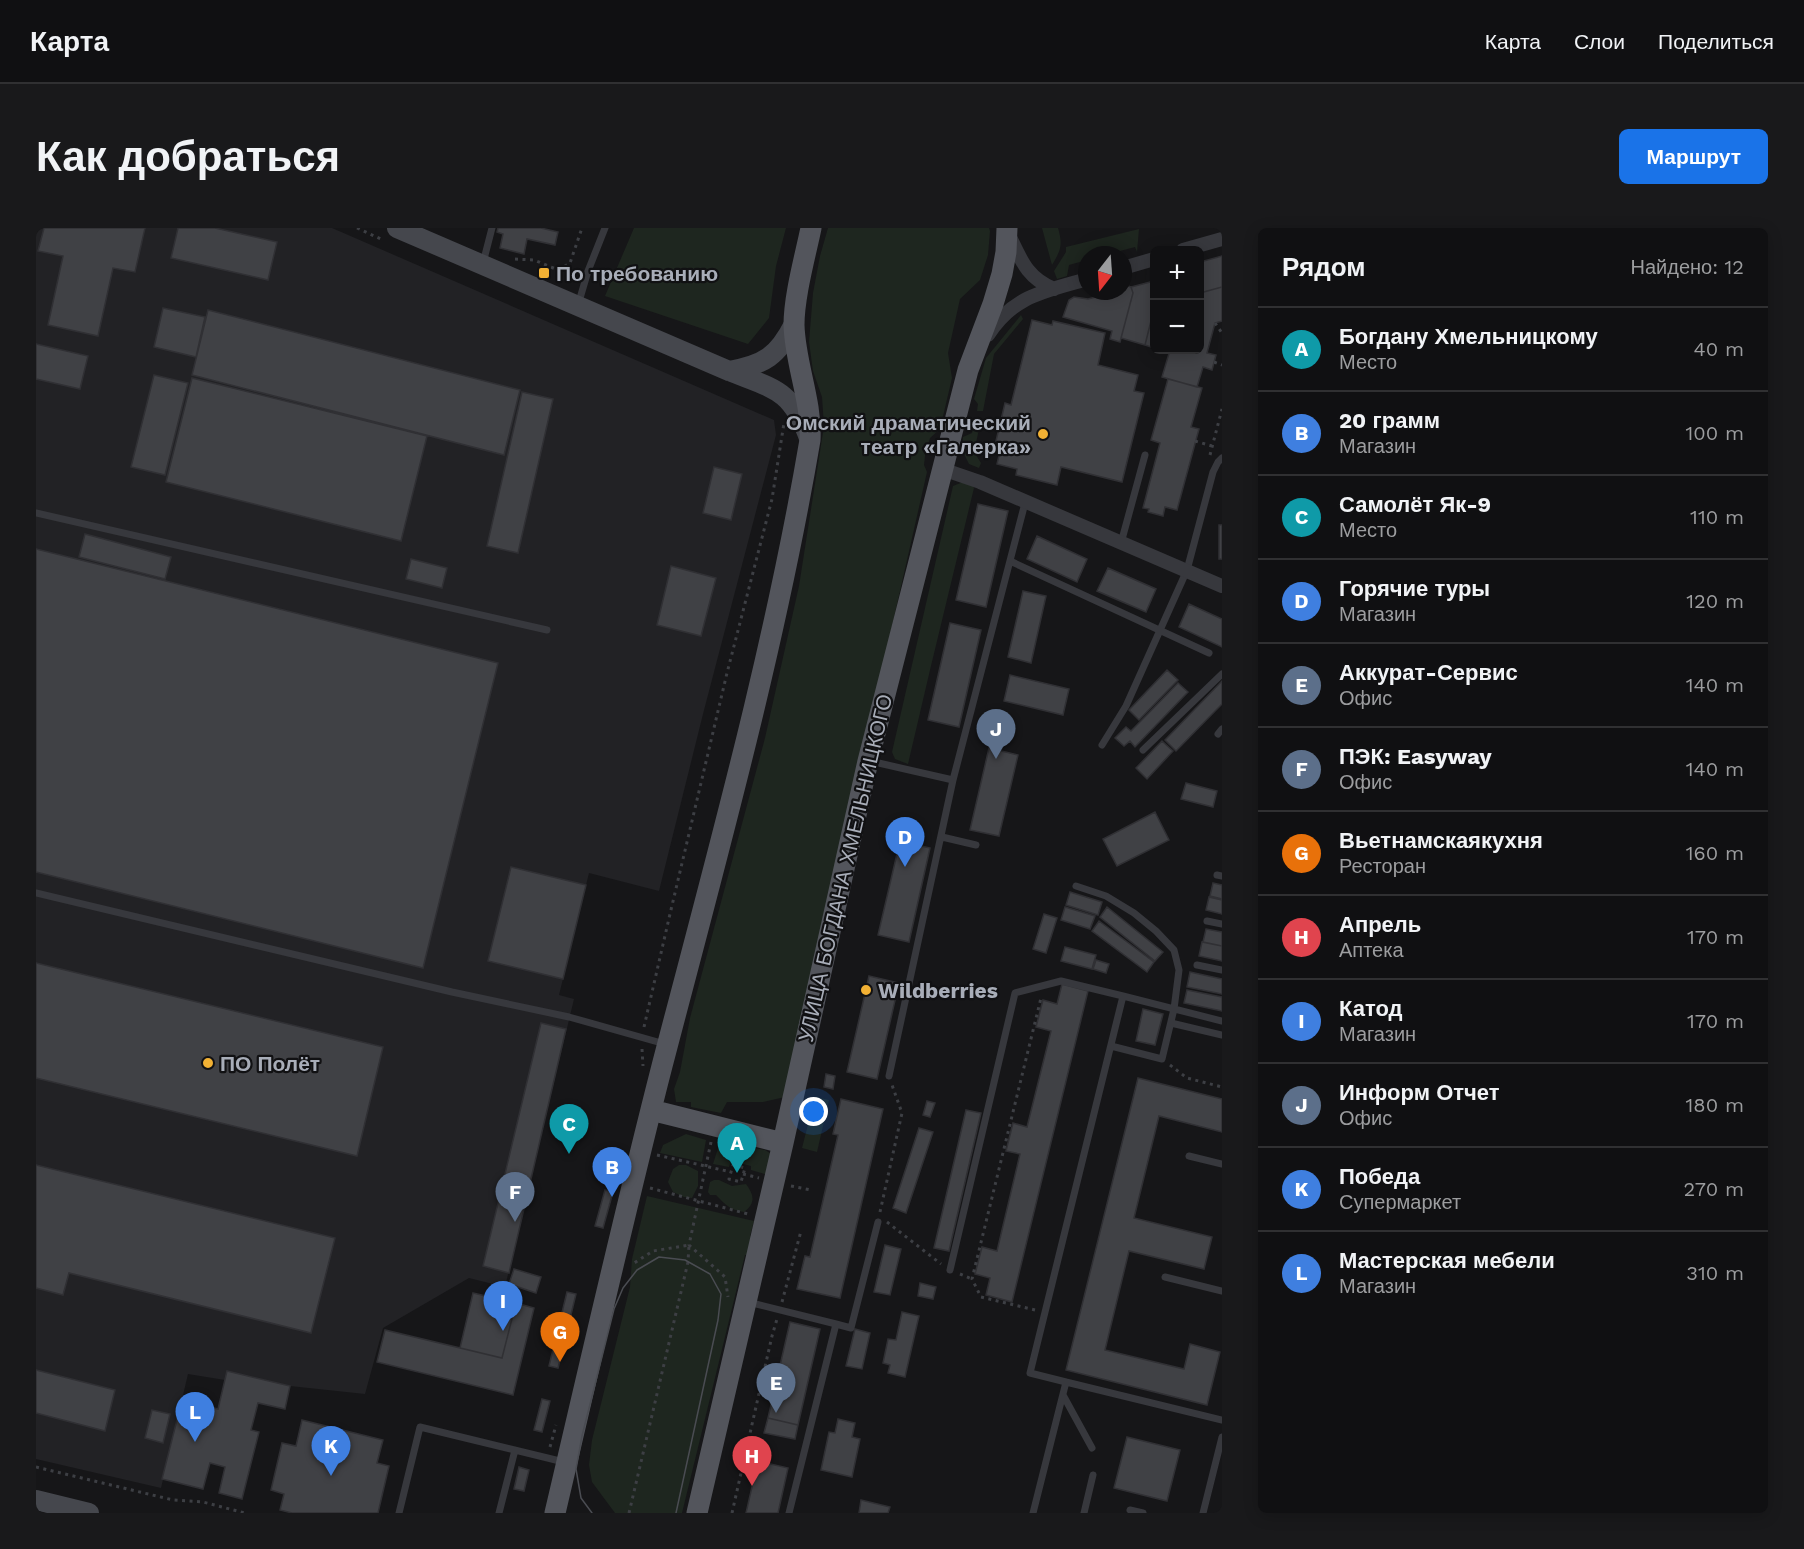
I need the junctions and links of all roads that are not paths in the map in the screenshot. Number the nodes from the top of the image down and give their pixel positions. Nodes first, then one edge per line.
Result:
1 (398, 228) edge
2 (492, 228) edge
3 (605, 228) edge
4 (811, 228) edge
5 (1007, 229) edge
6 (1222, 239) edge
7 (1197, 246) edge
8 (485, 257) junction
9 (1150, 260) edge
10 (1132, 265) edge
11 (1078, 282) edge
12 (1054, 289) junction
13 (578, 306) junction
14 (794, 324) junction
15 (974, 353) junction
16 (729, 371) junction
17 (810, 440) junction
18 (1145, 455) dead end
19 (1222, 458) edge
20 (942, 469) junction
21 (1025, 503) junction
22 (36, 513) edge
23 (1121, 543) junction
24 (1010, 561) junction
25 (1187, 570) junction
26 (1222, 586) edge
27 (1159, 629) junction
28 (548, 630) dead end
29 (1209, 652) dead end
30 (1222, 674) edge
31 (1102, 745) dead end
32 (1143, 750) dead end
33 (868, 761) junction
34 (953, 780) junction
35 (942, 837) junction
36 (976, 845) dead end
37 (1076, 886) dead end
38 (36, 893) edge
39 (1207, 921) dead end
40 (1222, 924) edge
41 (1197, 965) dead end
42 (1222, 970) edge
43 (1123, 996) junction
44 (1174, 1009) junction
45 (1222, 1021) edge
46 (1171, 1023) junction
47 (1222, 1035) edge
48 (668, 1044) junction
49 (1111, 1046) junction
50 (889, 1076) road end
51 (651, 1110) junction
52 (783, 1143) junction
53 (1189, 1156) dead end
54 (1222, 1164) edge
55 (878, 1222) road end
56 (950, 1270) road end
57 (1165, 1277) dead end
58 (1222, 1291) edge
59 (737, 1300) junction
60 (836, 1324) junction
61 (1066, 1382) junction
62 (1063, 1395) junction
63 (1222, 1420) edge
64 (1222, 1437) edge
65 (1092, 1448) dead end
66 (515, 1450) junction
67 (557, 1461) junction
68 (1094, 1475) dead end
69 (36, 1500) edge
70 (1130, 1510) dead end
71 (90, 1513) edge
72 (399, 1513) edge
73 (499, 1513) edge
74 (555, 1513) edge
75 (697, 1513) edge
76 (789, 1513) edge
77 (1034, 1513) edge
78 (1084, 1513) edge
79 (1143, 1513) edge
80 (1203, 1513) edge

1 - 8 main road
2 - 8 lane
3 - 13 lane
4 - 14 main road
5 - 12 street
5 - 15 main road, УЛИЦА БОГДАНА ХМЕЛЬНИЦКОГО
6 - 7 street
8 - 13 main road
9 - 10 street
11 - 12 street
12 - 15 street
13 - 16 main road
14 - 16 main road
14 - 17 main road
15 - 20 main road, УЛИЦА БОГДАНА ХМЕЛЬНИЦКОГО
16 - 17 main road
17 - 48 main road
18 - 23 lane
19 - 25 lane
20 - 21 street
20 - 33 main road, УЛИЦА БОГДАНА ХМЕЛЬНИЦКОГО
21 - 23 street
21 - 24 lane
22 - 28 lane
23 - 25 street
24 - 27 lane
24 - 34 lane
25 - 26 street
25 - 27 lane
27 - 29 lane
27 - 31 lane
30 - 32 lane
33 - 34 lane
33 - 52 main road, УЛИЦА БОГДАНА ХМЕЛЬНИЦКОГО
34 - 35 lane
35 - 36 lane
35 - 50 lane
37 - 44 lane
38 - 48 lane
39 - 40 lane
41 - 42 lane
43 - 44 lane
43 - 49 lane
43 - 56 lane
44 - 45 lane
44 - 46 lane
46 - 47 lane
46 - 49 lane
48 - 51 main road
49 - 61 lane
51 - 52 main road
51 - 67 main road
52 - 59 main road, УЛИЦА БОГДАНА ХМЕЛЬНИЦКОГО
53 - 54 lane
55 - 60 lane
57 - 58 lane
59 - 60 lane
59 - 75 main road, УЛИЦА БОГДАНА ХМЕЛЬНИЦКОГО
60 - 76 lane
61 - 62 lane
61 - 63 lane
62 - 65 lane
62 - 77 lane
64 - 80 lane
66 - 67 lane
66 - 72 lane
66 - 73 lane
67 - 74 main road
68 - 78 lane
69 - 71 main road
70 - 79 lane

